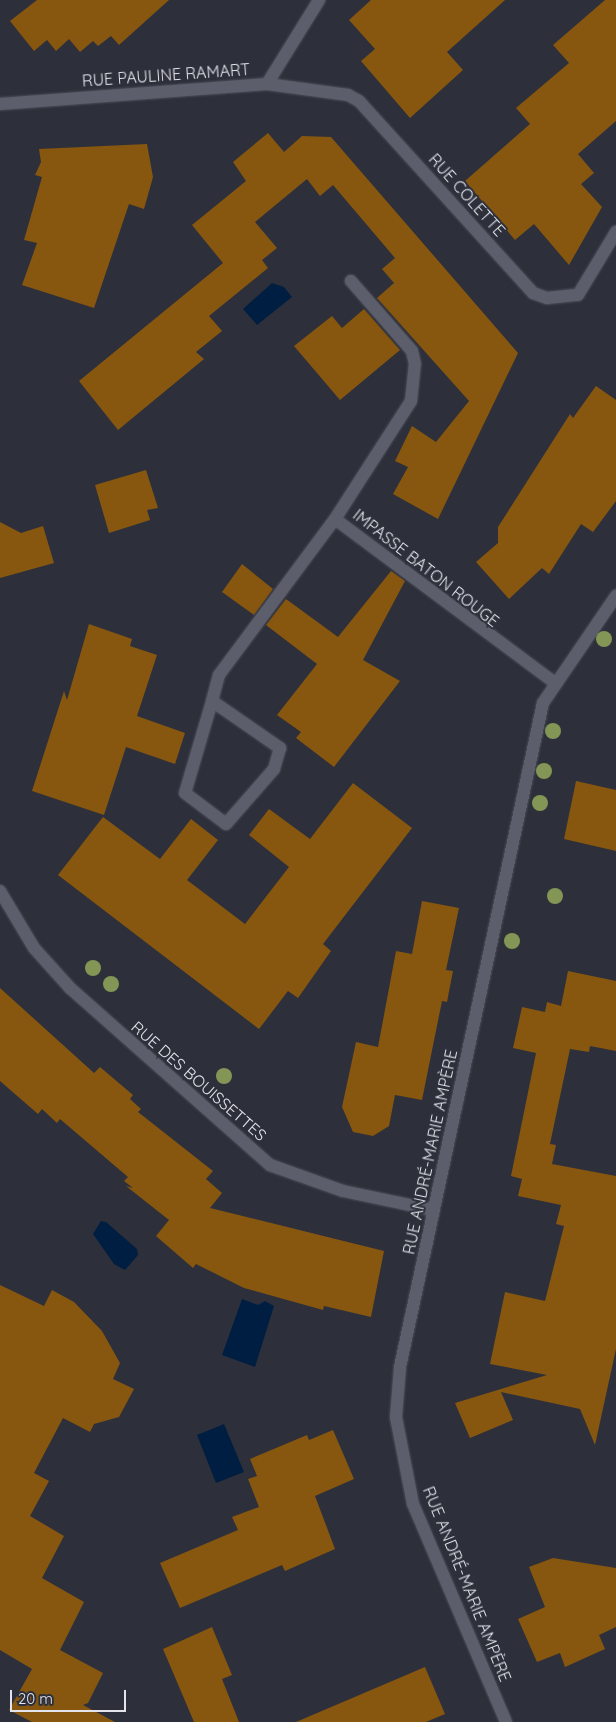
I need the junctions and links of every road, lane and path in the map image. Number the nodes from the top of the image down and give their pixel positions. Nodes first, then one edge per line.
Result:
1 (319, 0) edge
2 (267, 84) junction
3 (0, 104) edge
4 (616, 232) edge
5 (351, 281) dead end
6 (336, 519) junction
7 (616, 596) edge
8 (555, 683) junction
9 (212, 701) junction
10 (0, 890) edge
11 (434, 1210) junction
12 (506, 1722) edge

1 - 2 street, RUE PAULINE RAMART
2 - 3 street, RUE PAULINE RAMART
2 - 4 street, RUE COLETTE
5 - 6 street
6 - 8 street, IMPASSE BATON ROUGE
6 - 9 street, IMPASSE BATON ROUGE
7 - 8 street, RUE ANDRÉ-MARIE AMPÈRE
8 - 11 street, RUE ANDRÉ-MARIE AMPÈRE
9 - 9 street, IMPASSE BATON ROUGE
10 - 11 street, RUE DES BOUISSETTES
11 - 12 street, RUE ANDRÉ-MARIE AMPÈRE

